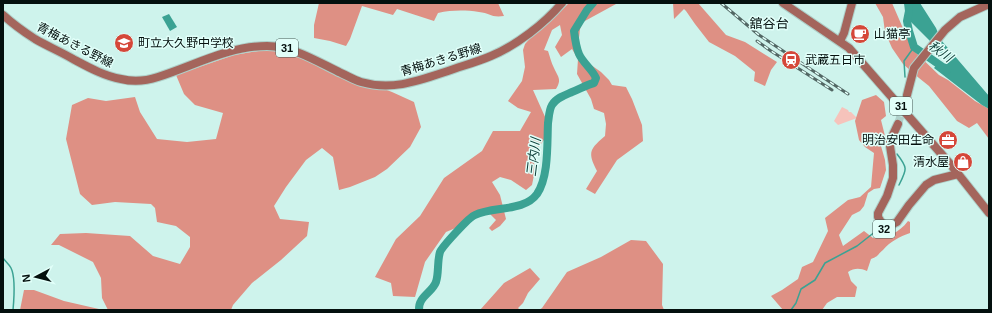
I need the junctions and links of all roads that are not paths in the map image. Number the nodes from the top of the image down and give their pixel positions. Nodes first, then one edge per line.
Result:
1 (562, 3) edge
2 (783, 3) edge
3 (852, 3) edge
4 (989, 4) edge
5 (3, 15) edge
6 (840, 41) junction
7 (907, 95) tunnel mouth
8 (898, 124) tunnel mouth
9 (958, 174) junction
10 (989, 213) edge

1 - 5 main road, 青梅あきる野線 / 31
2 - 6 main road, 31
3 - 6 main road
4 - 7 main road
6 - 9 main road, 31
8 - 9 main road, 32
9 - 10 main road

